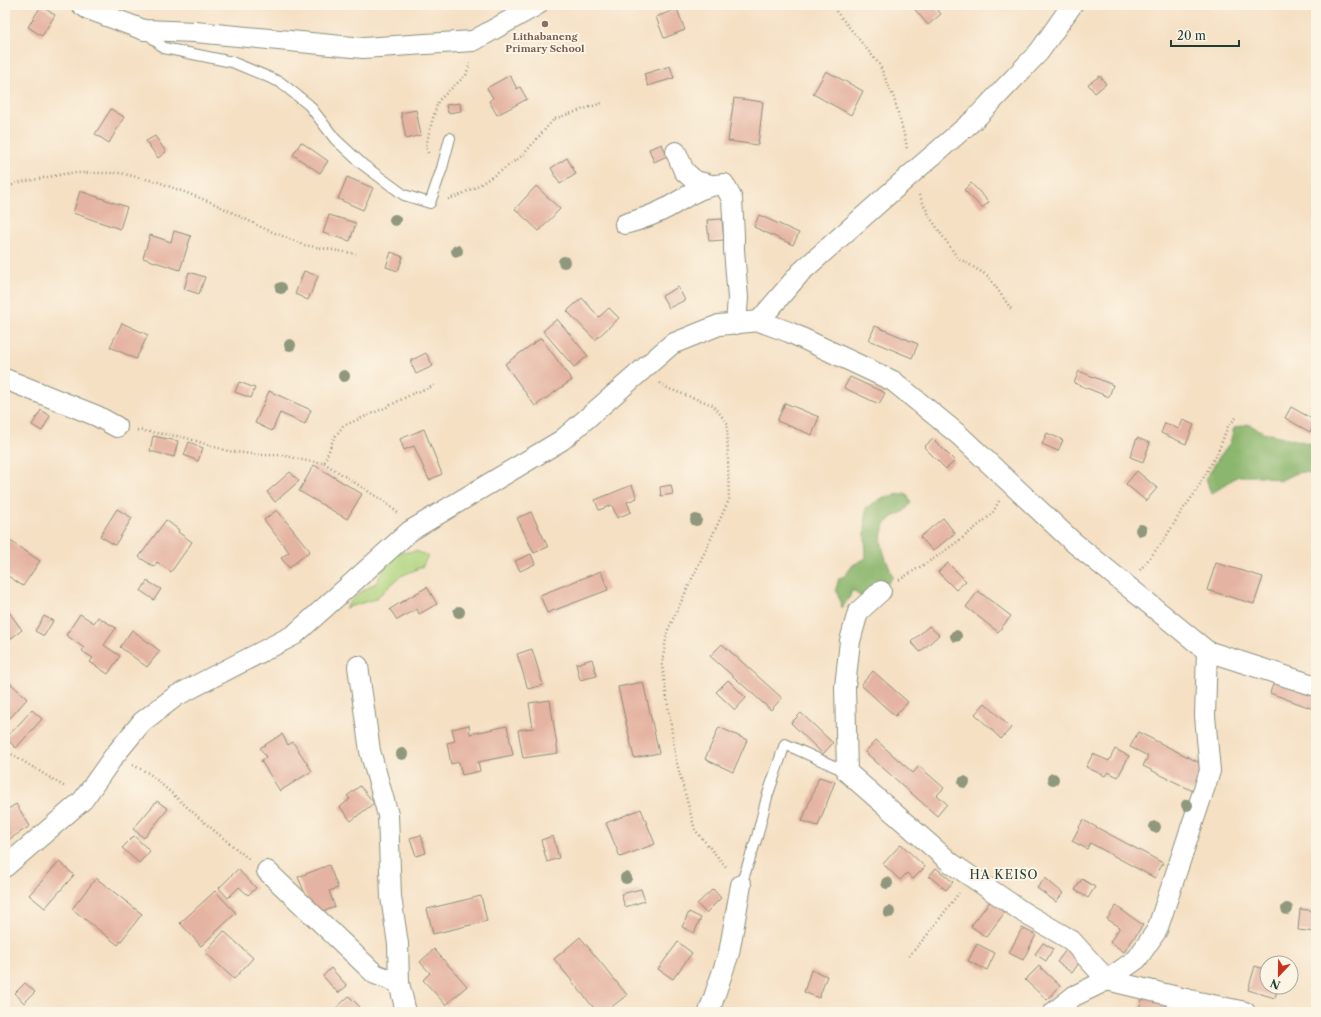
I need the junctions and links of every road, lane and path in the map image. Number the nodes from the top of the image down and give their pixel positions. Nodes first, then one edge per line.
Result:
1 (82, 5) edge
2 (537, 5) edge
3 (1072, 5) edge
4 (144, 30) junction
5 (473, 41) junction
6 (602, 103) dead end
7 (450, 138) dead end
8 (676, 152) dead end
9 (442, 168) junction
10 (711, 185) junction
11 (5, 189) edge
12 (430, 203) junction
13 (625, 224) dead end
14 (356, 254) dead end
15 (759, 321) junction
16 (736, 324) junction
17 (641, 371) junction
18 (5, 379) edge
19 (436, 385) dead end
20 (1236, 418) dead end
21 (117, 427) joint
22 (324, 463) junction
23 (1009, 482) junction
24 (410, 531) junction
25 (1127, 586) junction
26 (881, 591) joint
27 (1207, 651) junction
28 (358, 666) dead end
29 (1316, 686) edge
30 (5, 750) edge
31 (114, 756) junction
32 (847, 772) junction
33 (83, 800) junction
34 (5, 867) edge
35 (268, 871) joint
36 (971, 876) junction
37 (741, 885) junction
38 (909, 956) dead end
39 (1107, 980) junction
40 (399, 983) junction
41 (406, 1012) edge
42 (709, 1012) edge
43 (1054, 1012) edge
44 (1245, 1012) edge

1 - 4 street
2 - 5 street
3 - 15 street
4 - 5 street
4 - 12 lane
5 - 9 path
6 - 12 path
7 - 9 lane
8 - 10 street
9 - 12 lane
10 - 13 street
10 - 16 street
11 - 14 path
15 - 16 street
15 - 23 street
16 - 17 street
17 - 24 street
17 - 37 path
18 - 21 street
19 - 22 path
20 - 25 path
21 - 22 path
22 - 24 path
23 - 25 street
23 - 26 path
24 - 31 street
25 - 27 street
26 - 32 street
27 - 29 street
27 - 39 street
28 - 40 street
30 - 33 path
31 - 33 street
31 - 35 path
32 - 36 street
32 - 37 lane
33 - 34 street
35 - 40 street
36 - 38 path
36 - 39 street
37 - 42 street
39 - 43 street
39 - 44 street
40 - 41 street

